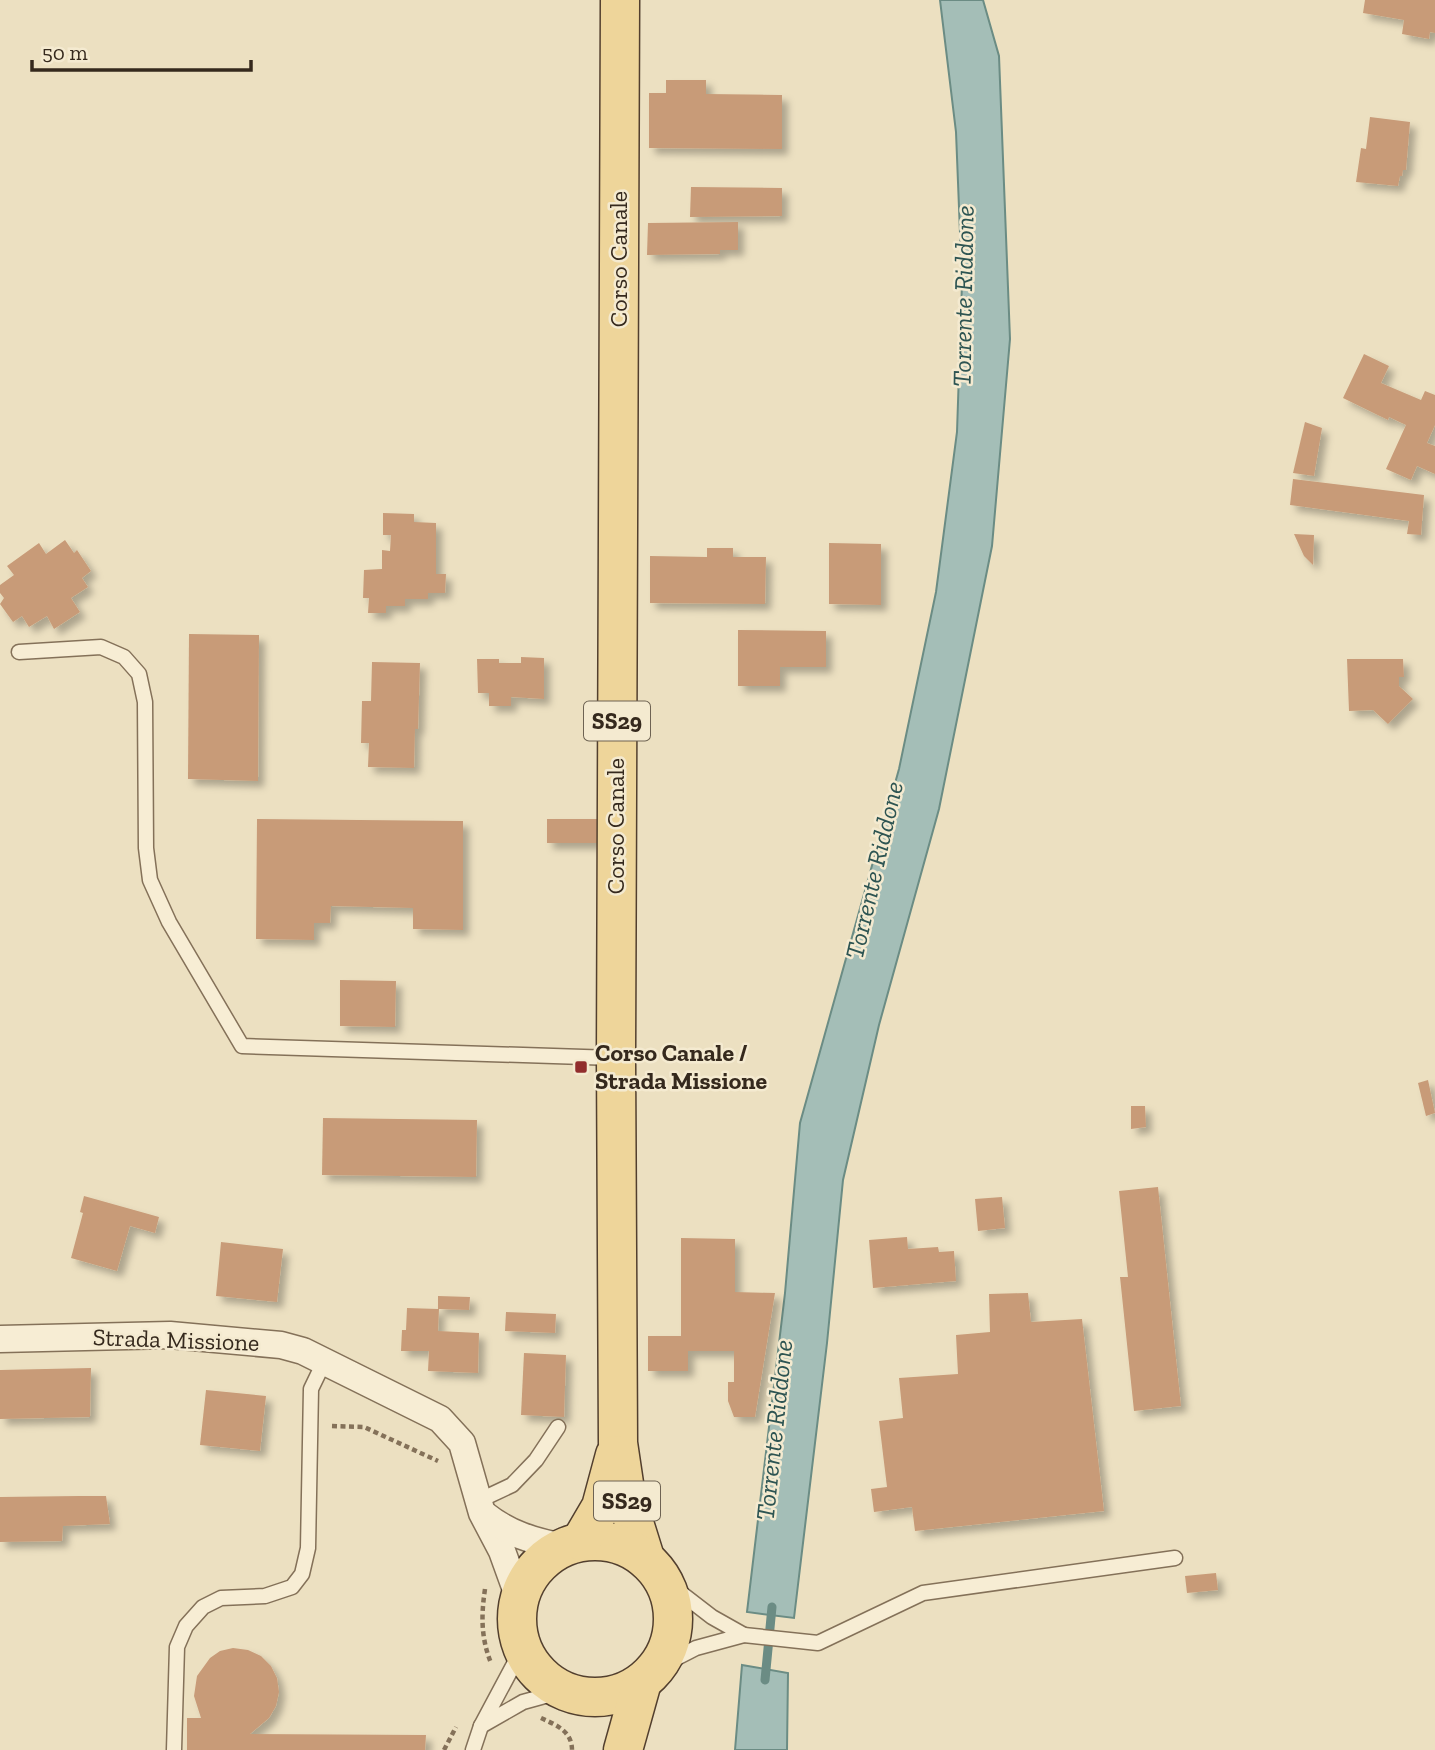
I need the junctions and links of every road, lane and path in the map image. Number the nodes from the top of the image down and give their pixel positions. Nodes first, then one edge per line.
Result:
1 (620, 0) edge
2 (19, 652) dead end
3 (616, 1058) junction
4 (0, 1339) edge
5 (324, 1362) junction
6 (310, 1425) junction
7 (558, 1427) dead end
8 (618, 1443) junction
9 (444, 1464) dead end
10 (480, 1507) junction
11 (572, 1544) junction
12 (1175, 1558) dead end
13 (654, 1569) junction
14 (502, 1592) junction
15 (744, 1635) junction
16 (507, 1659) junction
17 (650, 1675) junction
18 (560, 1702) junction
19 (457, 1725) dead end
20 (481, 1726) junction
21 (174, 1750) edge
22 (444, 1750) edge
23 (473, 1750) edge
24 (572, 1750) edge
25 (606, 1750) edge
26 (623, 1750) edge

1 - 3 main road, Corso Canale / SS29
2 - 3 lane
3 - 8 main road, Corso Canale / SS29
4 - 5 street, Strada Missione
5 - 6 lane
5 - 10 street, Strada Missione
6 - 9 path
6 - 21 lane
7 - 10 lane
8 - 11 main road, Corso Canale / SS29
8 - 13 main road, Corso Canale / SS29
10 - 11 street
10 - 14 street, Strada Missione
11 - 13 main road
11 - 14 main road, Corso Canale
12 - 15 lane
13 - 15 lane
13 - 17 main road, Corso Canale
14 - 16 main road, Corso Canale
14 - 16 path
15 - 17 lane
16 - 18 main road, Corso Canale
16 - 20 lane
17 - 18 main road
17 - 26 main road, Corso Canale
18 - 20 lane
18 - 24 path
18 - 25 main road, Corso Canale
19 - 22 path
20 - 23 lane

